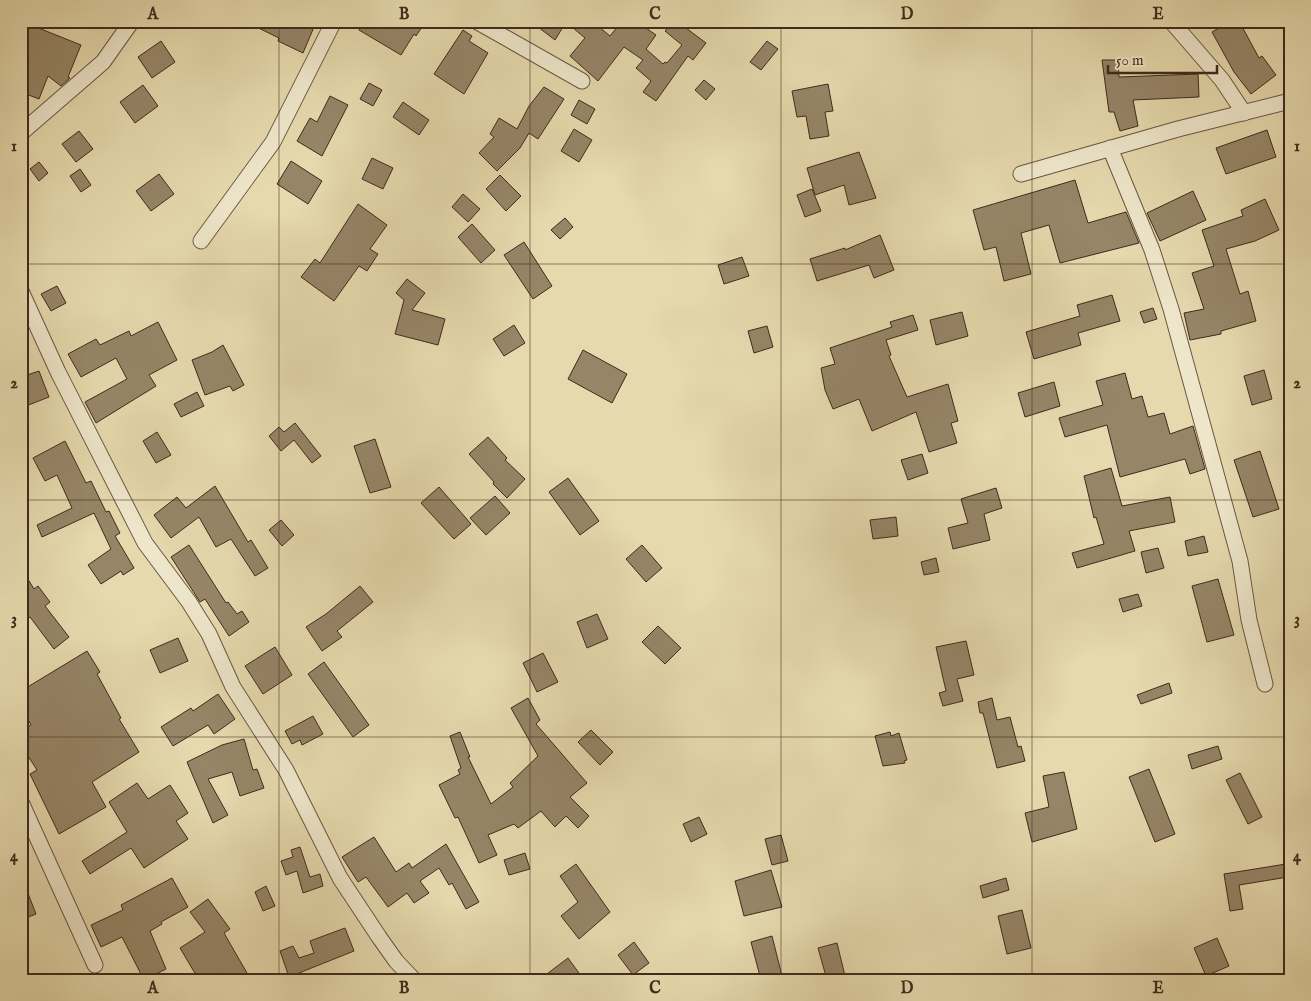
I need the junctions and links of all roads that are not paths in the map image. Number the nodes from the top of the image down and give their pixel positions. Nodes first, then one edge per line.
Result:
1 (132, 21) edge
2 (334, 21) edge
3 (476, 21) edge
4 (1171, 21) edge
5 (582, 80) dead end
6 (1290, 101) edge
7 (1244, 113) junction
8 (21, 133) edge
9 (1110, 148) junction
10 (1021, 174) dead end
11 (201, 240) dead end
12 (21, 292) edge
13 (1265, 684) dead end
14 (21, 802) edge
15 (95, 965) dead end
16 (414, 980) edge

1 - 8 street
2 - 11 street
3 - 5 street
4 - 7 street
6 - 7 street
7 - 9 street
9 - 10 street
9 - 13 street
12 - 16 street
14 - 15 street

